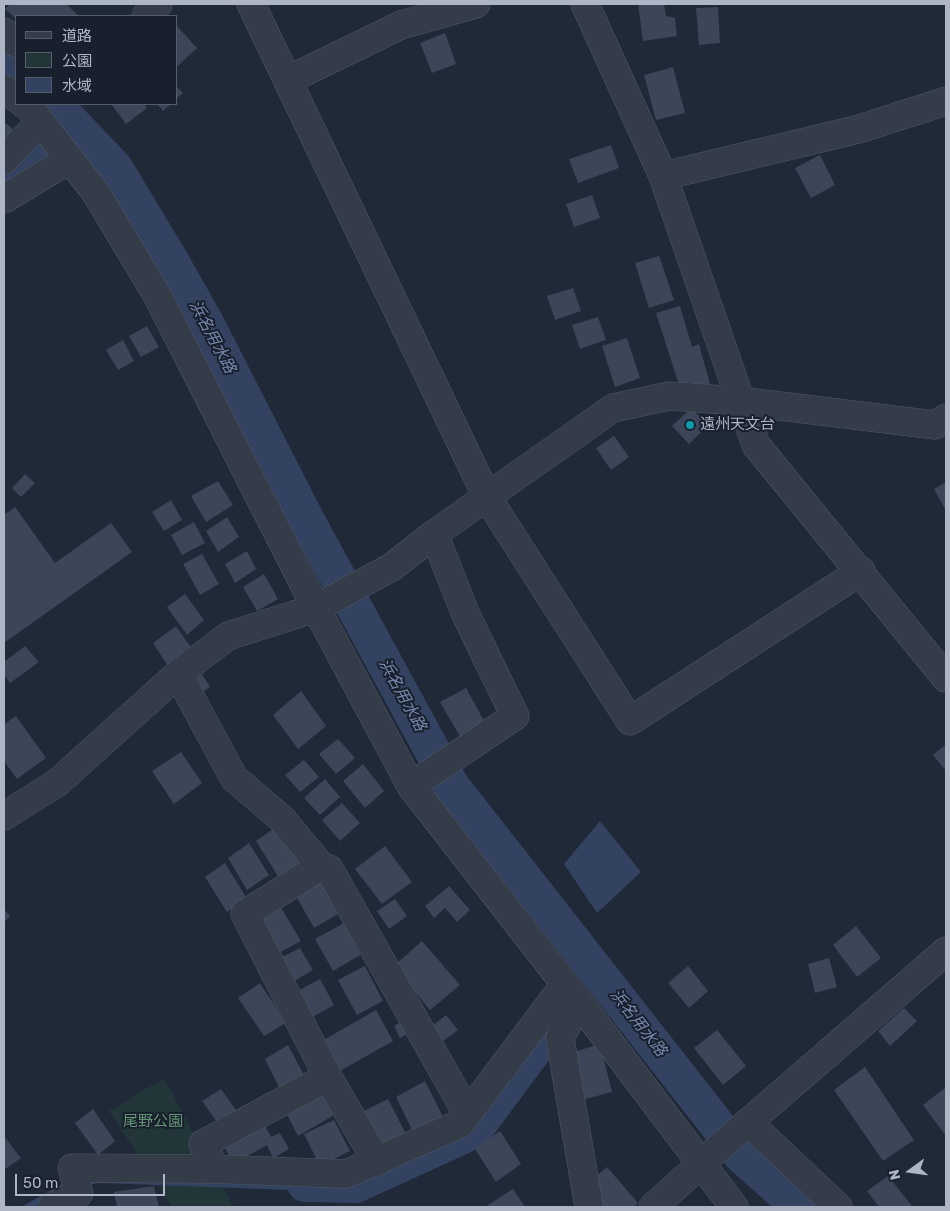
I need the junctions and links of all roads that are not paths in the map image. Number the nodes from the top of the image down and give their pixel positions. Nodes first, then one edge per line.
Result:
1 (158, 4) edge
2 (252, 4) edge
3 (476, 4) edge
4 (585, 4) edge
5 (147, 15) edge
6 (4, 32) edge
7 (15, 42) edge
8 (288, 80) junction
9 (4, 89) edge
10 (15, 97) edge
11 (946, 101) edge
12 (32, 113) edge
13 (70, 159) junction
14 (4, 160) edge
15 (663, 176) junction
16 (4, 199) edge
17 (739, 401) junction
18 (946, 418) edge
19 (488, 497) junction
20 (434, 534) junction
21 (861, 571) junction
22 (320, 605) junction
23 (178, 674) junction
24 (946, 678) edge
25 (419, 780) junction
26 (4, 816) edge
27 (320, 866) junction
28 (946, 951) edge
29 (572, 993) junction
30 (328, 1077) junction
31 (467, 1113) junction
32 (748, 1122) junction
33 (707, 1158) junction
34 (376, 1162) junction
35 (215, 1169) junction
36 (52, 1207) edge
37 (589, 1207) edge
38 (653, 1207) edge
39 (734, 1207) edge
40 (838, 1207) edge

1 - 5 street
2 - 8 street
3 - 8 street
4 - 15 street
6 - 7 street
8 - 19 street
9 - 10 street
11 - 15 street
12 - 13 street
12 - 14 street
13 - 16 street
13 - 22 street
15 - 17 street
17 - 18 street
17 - 19 street
17 - 21 street
19 - 20 street
19 - 21 street
20 - 22 street
20 - 25 street
21 - 24 street
22 - 23 street
22 - 25 street
23 - 26 street
23 - 27 street
25 - 29 street
27 - 30 street
27 - 31 street
28 - 32 street
29 - 31 street
29 - 33 street
29 - 37 street
30 - 34 street
30 - 35 street
31 - 34 street
32 - 33 street
32 - 40 street
33 - 38 street
33 - 39 street
34 - 35 street
35 - 36 street

